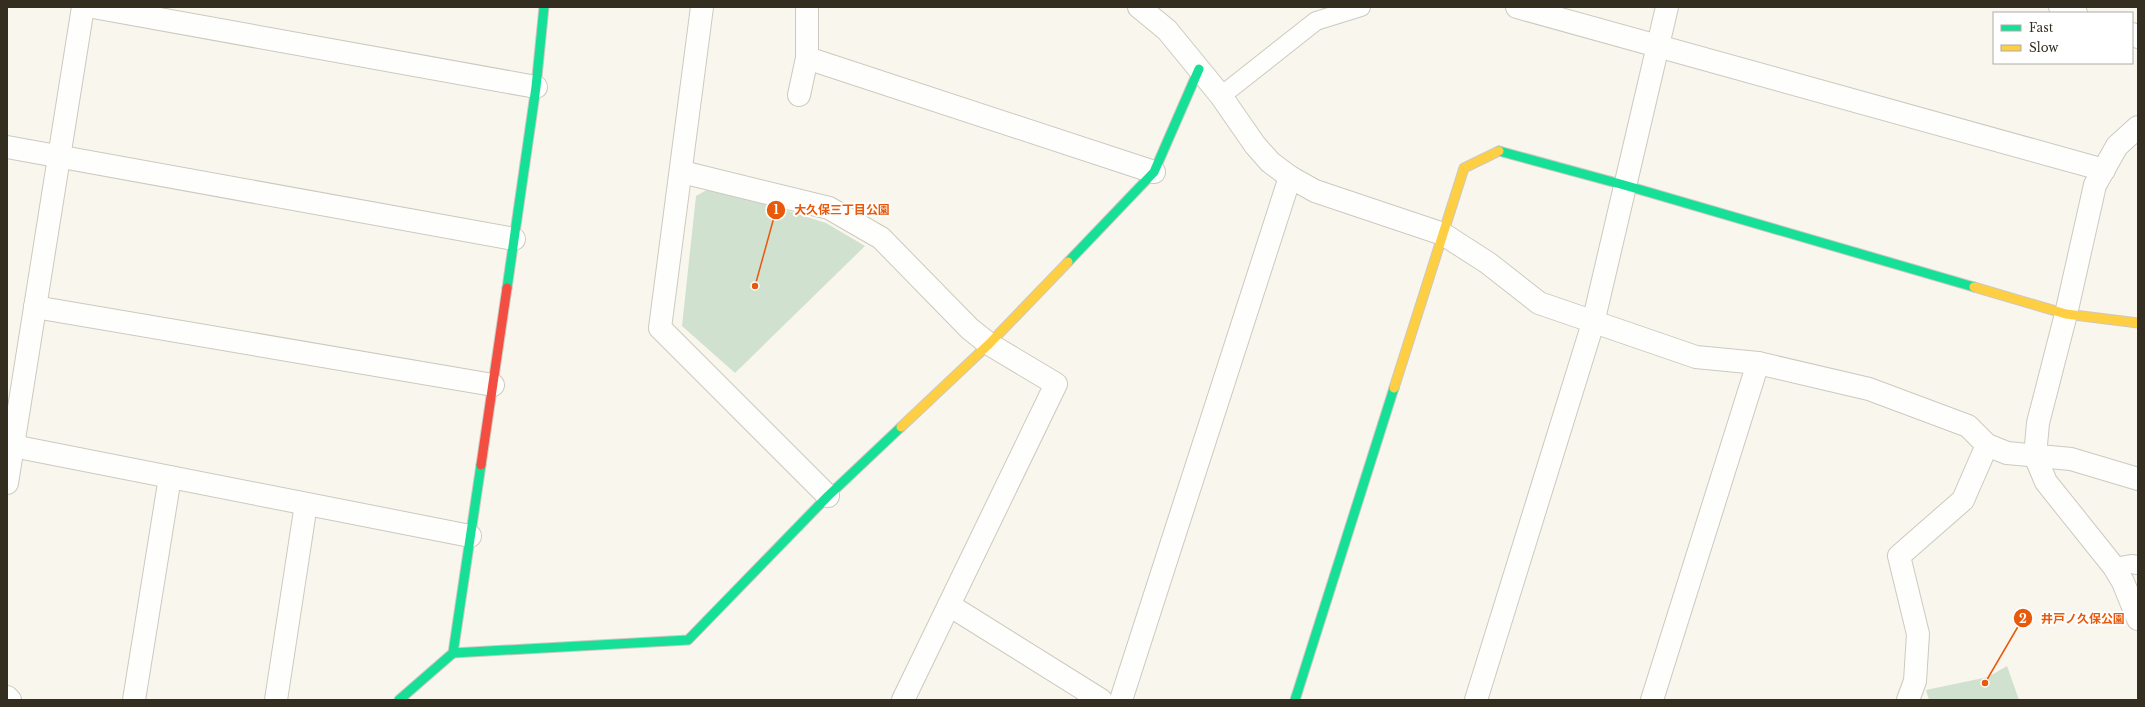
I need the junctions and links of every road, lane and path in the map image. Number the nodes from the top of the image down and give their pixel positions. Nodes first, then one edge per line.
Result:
1 (83, 7) edge
2 (92, 7) edge
3 (544, 7) edge
4 (702, 7) edge
5 (807, 7) edge
6 (1139, 7) edge
7 (1361, 7) edge
8 (1517, 7) edge
9 (1667, 7) edge
10 (2060, 7) edge
11 (2073, 12) edge
12 (1658, 46) junction
13 (807, 58) junction
14 (1199, 69) junction
15 (536, 87) junction
16 (799, 95) dead end
17 (1221, 96) junction
18 (2138, 127) edge
19 (7, 147) edge
20 (59, 156) junction
21 (2104, 170) junction
22 (682, 172) junction
23 (1154, 172) junction
24 (1290, 177) junction
25 (1624, 185) junction
26 (1443, 234) junction
27 (514, 239) junction
28 (35, 307) junction
29 (2066, 314) junction
30 (1593, 323) junction
31 (2138, 323) edge
32 (989, 344) junction
33 (1758, 363) junction
34 (493, 385) junction
35 (1987, 445) junction
36 (13, 446) junction
37 (2035, 456) junction
38 (170, 477) junction
39 (2138, 479) edge
40 (7, 483) edge
41 (828, 496) junction
42 (306, 504) junction
43 (470, 536) junction
44 (2138, 565) edge
45 (2114, 567) junction
46 (949, 605) junction
47 (2138, 619) edge
48 (453, 653) junction
49 (7, 697) edge
50 (10, 700) edge
51 (134, 700) edge
52 (276, 700) edge
53 (399, 700) edge
54 (903, 700) edge
55 (1101, 700) edge
56 (1121, 700) edge
57 (1295, 700) edge
58 (1476, 700) edge
59 (1652, 700) edge
60 (1908, 700) edge

1 - 20 street
2 - 15 street
3 - 15 street
4 - 22 street
5 - 13 street
6 - 14 street
7 - 17 lane
8 - 12 street
9 - 12 street
10 - 11 street
12 - 21 street
12 - 25 street
13 - 16 street
13 - 23 street
14 - 17 street
14 - 23 street
15 - 27 street
17 - 24 street
18 - 21 street
19 - 20 street
20 - 27 street
20 - 28 street
21 - 29 street
22 - 32 street
22 - 41 street
23 - 32 street
24 - 26 street
24 - 56 street
25 - 26 street
25 - 29 street
25 - 30 street
26 - 30 street
26 - 57 street
27 - 34 street
28 - 34 street
28 - 36 street
29 - 31 street
29 - 37 street
30 - 33 street
30 - 58 street
32 - 41 street
32 - 46 street
33 - 35 street
33 - 59 street
34 - 43 street
35 - 37 street
35 - 60 street
36 - 38 street
36 - 40 street
37 - 39 street
37 - 45 street
38 - 42 street
38 - 51 street
41 - 48 street
42 - 43 street
42 - 52 street
43 - 48 street
44 - 45 lane
45 - 47 street
46 - 54 street
46 - 55 street
48 - 53 street
49 - 50 street

